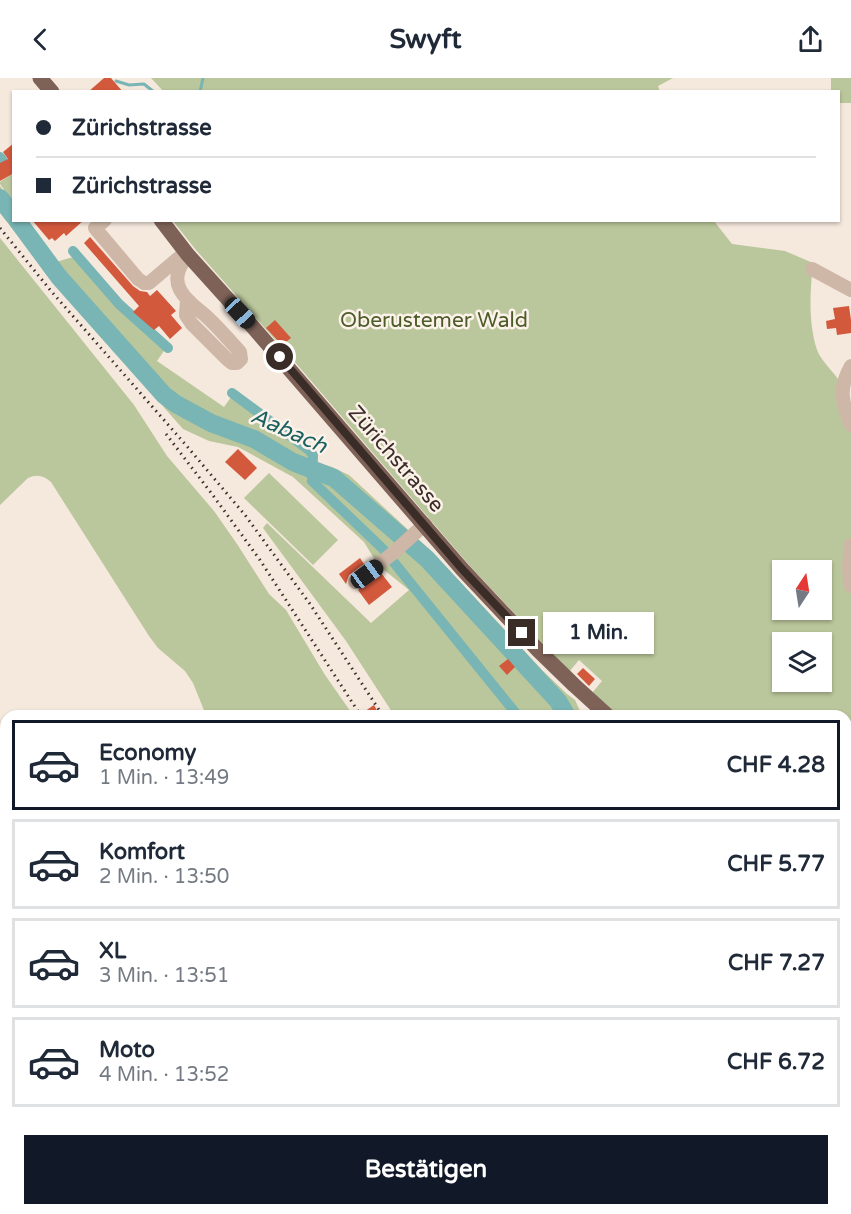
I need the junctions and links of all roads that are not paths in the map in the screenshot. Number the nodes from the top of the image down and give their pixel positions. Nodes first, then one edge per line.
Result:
1 (40, 78) edge
2 (50, 90) edge
3 (102, 222) edge
4 (163, 222) edge
5 (187, 254) junction
6 (812, 269) dead end
7 (851, 290) edge
8 (187, 300) junction
9 (851, 366) edge
10 (851, 424) edge
11 (425, 524) junction
12 (851, 545) edge
13 (355, 582) dead end
14 (851, 586) edge
15 (601, 710) edge

1 - 2 main road
3 - 5 street
4 - 5 main road, Zürichstrasse
5 - 8 street
5 - 11 main road, Zürichstrasse
6 - 7 street
8 - 8 street
9 - 10 street
11 - 13 street
11 - 15 main road, Zürichstrasse
12 - 14 street

